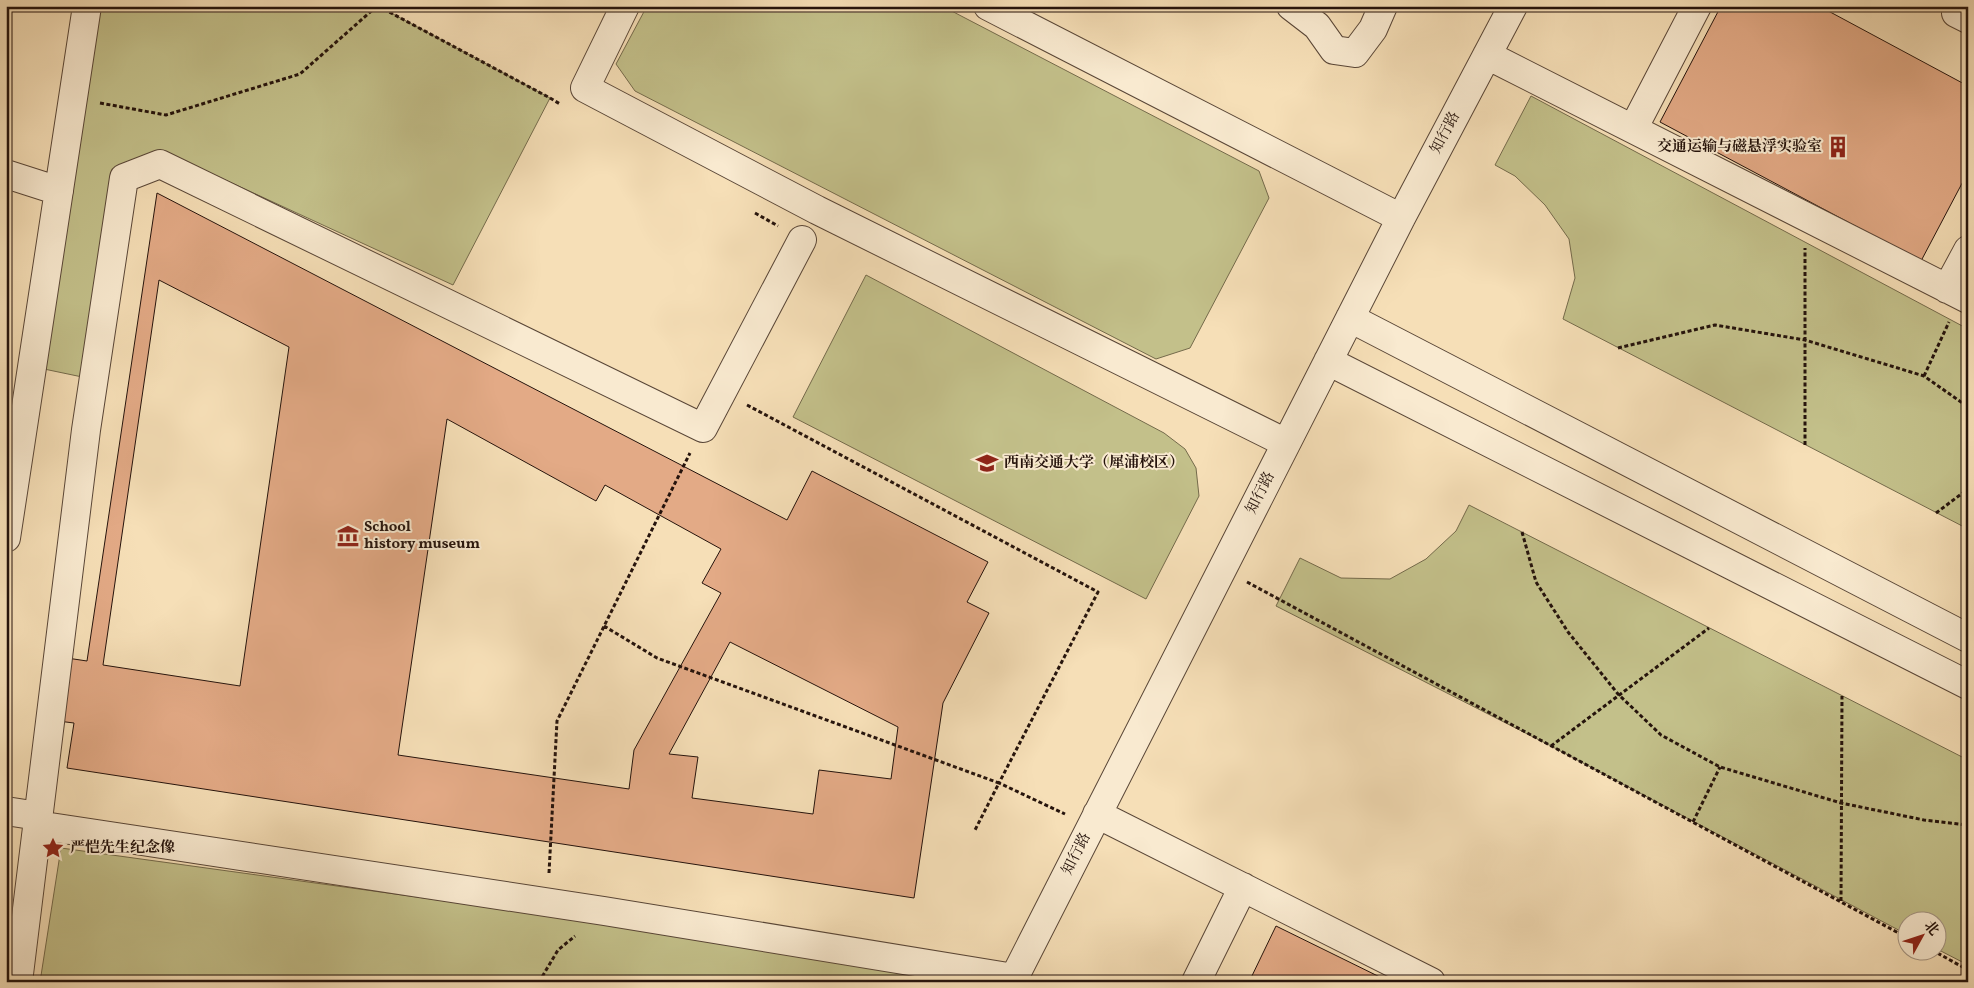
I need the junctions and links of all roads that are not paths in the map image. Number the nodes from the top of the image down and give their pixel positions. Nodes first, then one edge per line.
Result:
1 (87, 6) edge
2 (625, 6) edge
3 (988, 6) edge
4 (1291, 6) edge
5 (1383, 6) edge
6 (1697, 6) edge
7 (1502, 13) edge
8 (1487, 55) junction
9 (1633, 129) junction
10 (6, 174) edge
11 (59, 191) junction
12 (1401, 218) junction
13 (802, 240) dead end
14 (1968, 250) edge
15 (1958, 294) edge
16 (1350, 318) junction
17 (1328, 361) junction
18 (1286, 443) junction
19 (6, 538) edge
20 (1968, 638) edge
21 (1968, 685) edge
22 (6, 811) edge
23 (1094, 820) junction
24 (38, 821) junction
25 (1243, 887) junction
26 (1013, 980) edge
27 (18, 982) edge
28 (1196, 982) edge
29 (1431, 982) edge

1 - 11 street
2 - 18 street
3 - 12 street
4 - 5 street
6 - 9 street
7 - 8 street, 知行路
8 - 9 street
8 - 12 street, 知行路
9 - 15 street
10 - 11 street
11 - 19 street
12 - 16 street, 知行路
13 - 24 street
14 - 15 street
16 - 17 street, 知行路
16 - 20 street
17 - 18 street, 知行路
17 - 21 street
18 - 23 street, 知行路
22 - 24 street
23 - 25 street
23 - 26 street, 知行路
24 - 26 street
24 - 27 street
25 - 28 street
25 - 29 street

